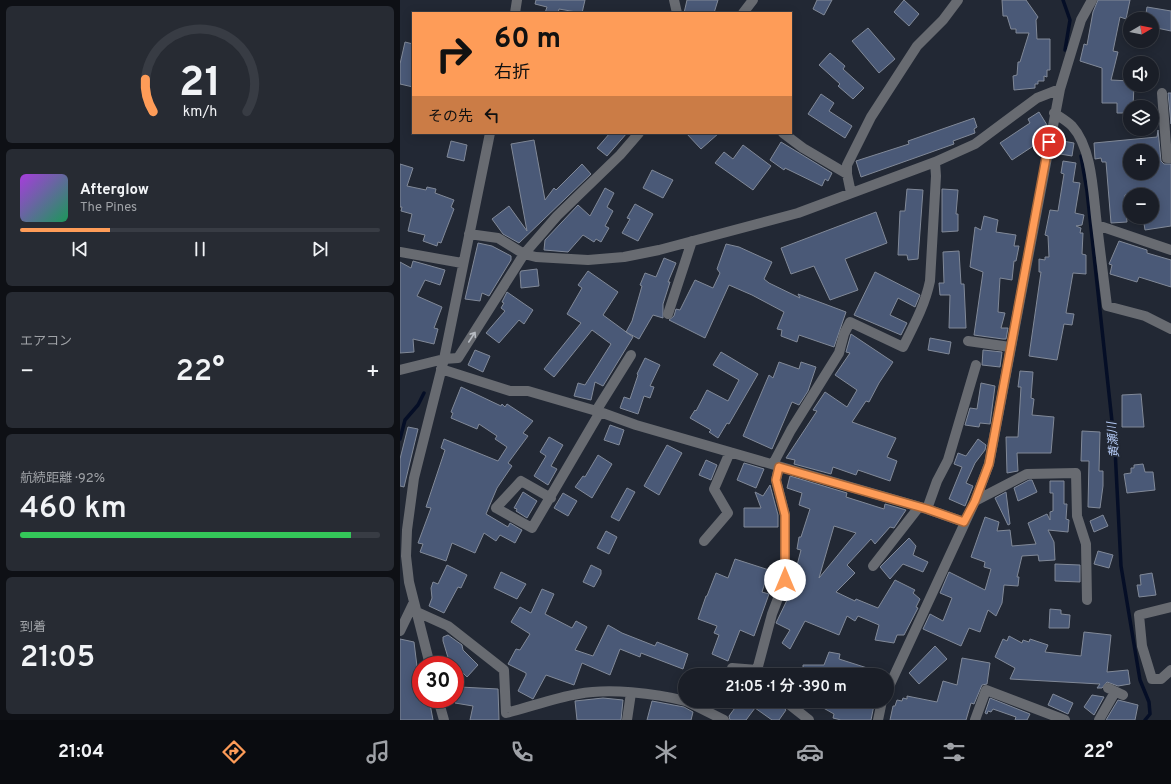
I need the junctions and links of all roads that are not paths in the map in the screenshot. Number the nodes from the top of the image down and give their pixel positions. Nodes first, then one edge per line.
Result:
1 (517, 0) edge
2 (674, 0) edge
3 (753, 0) edge
4 (958, 0) edge
5 (1092, 0) edge
6 (515, 12) edge
7 (677, 12) edge
8 (744, 12) edge
9 (1060, 89) junction
10 (1162, 93) dead end
11 (1054, 113) junction
12 (490, 134) edge
13 (638, 134) edge
14 (784, 134) edge
15 (1171, 158) edge
16 (935, 162) junction
17 (847, 174) junction
18 (851, 193) junction
19 (1097, 225) junction
20 (469, 234) junction
21 (692, 241) junction
22 (1171, 250) edge
23 (400, 252) edge
24 (524, 254) junction
25 (462, 263) junction
26 (668, 314) dead end
27 (1171, 329) edge
28 (968, 341) dead end
29 (1010, 348) junction
30 (631, 355) dead end
31 (442, 364) junction
32 (976, 365) dead end
33 (400, 370) edge
34 (598, 411) junction
35 (730, 452) junction
36 (776, 465) junction
37 (551, 498) junction
38 (975, 501) junction
39 (923, 508) junction
40 (964, 522) junction
41 (704, 541) dead end
42 (403, 554) edge
43 (873, 566) dead end
44 (1087, 600) dead end
45 (415, 607) junction
46 (1171, 607) edge
47 (400, 631) edge
48 (428, 656) edge
49 (760, 668) edge
50 (1171, 670) edge
51 (894, 676) edge
52 (1115, 692) dead end
53 (631, 693) junction
54 (678, 699) edge
55 (441, 708) edge
56 (699, 708) edge
57 (794, 708) edge
58 (881, 708) edge
59 (444, 720) edge
60 (627, 720) edge
61 (724, 720) edge
62 (809, 720) edge
63 (878, 720) edge
64 (975, 720) edge
65 (1065, 720) edge
66 (1099, 720) edge

1 - 6 street
2 - 7 street
3 - 8 street
4 - 17 street
5 - 9 street
9 - 11 street
9 - 16 street
10 - 15 street
11 - 19 street
11 - 29 street
12 - 20 street
13 - 24 street
14 - 17 street
16 - 18 street
16 - 36 street
17 - 18 street
18 - 21 street
19 - 22 street
19 - 27 street
20 - 24 street
20 - 25 street
21 - 24 street
21 - 26 street
23 - 25 street
31 -> 24 street
25 - 31 street
28 - 29 street
29 - 38 street
30 - 34 street
31 - 33 street
31 - 34 street
31 - 42 street
32 - 39 street
34 - 35 street
34 - 37 street
35 - 36 street
35 - 41 street
36 - 39 street
36 - 49 street
37 - 37 street
38 - 40 street
38 - 44 street
39 - 40 street
39 - 43 street
40 - 51 street
42 - 45 street
45 - 47 street
45 - 48 street
45 - 53 street
46 - 50 street
52 - 66 street
53 - 54 street
53 - 60 street
55 - 59 street
56 - 61 street
57 - 62 street
58 - 63 street
64 - 65 street

